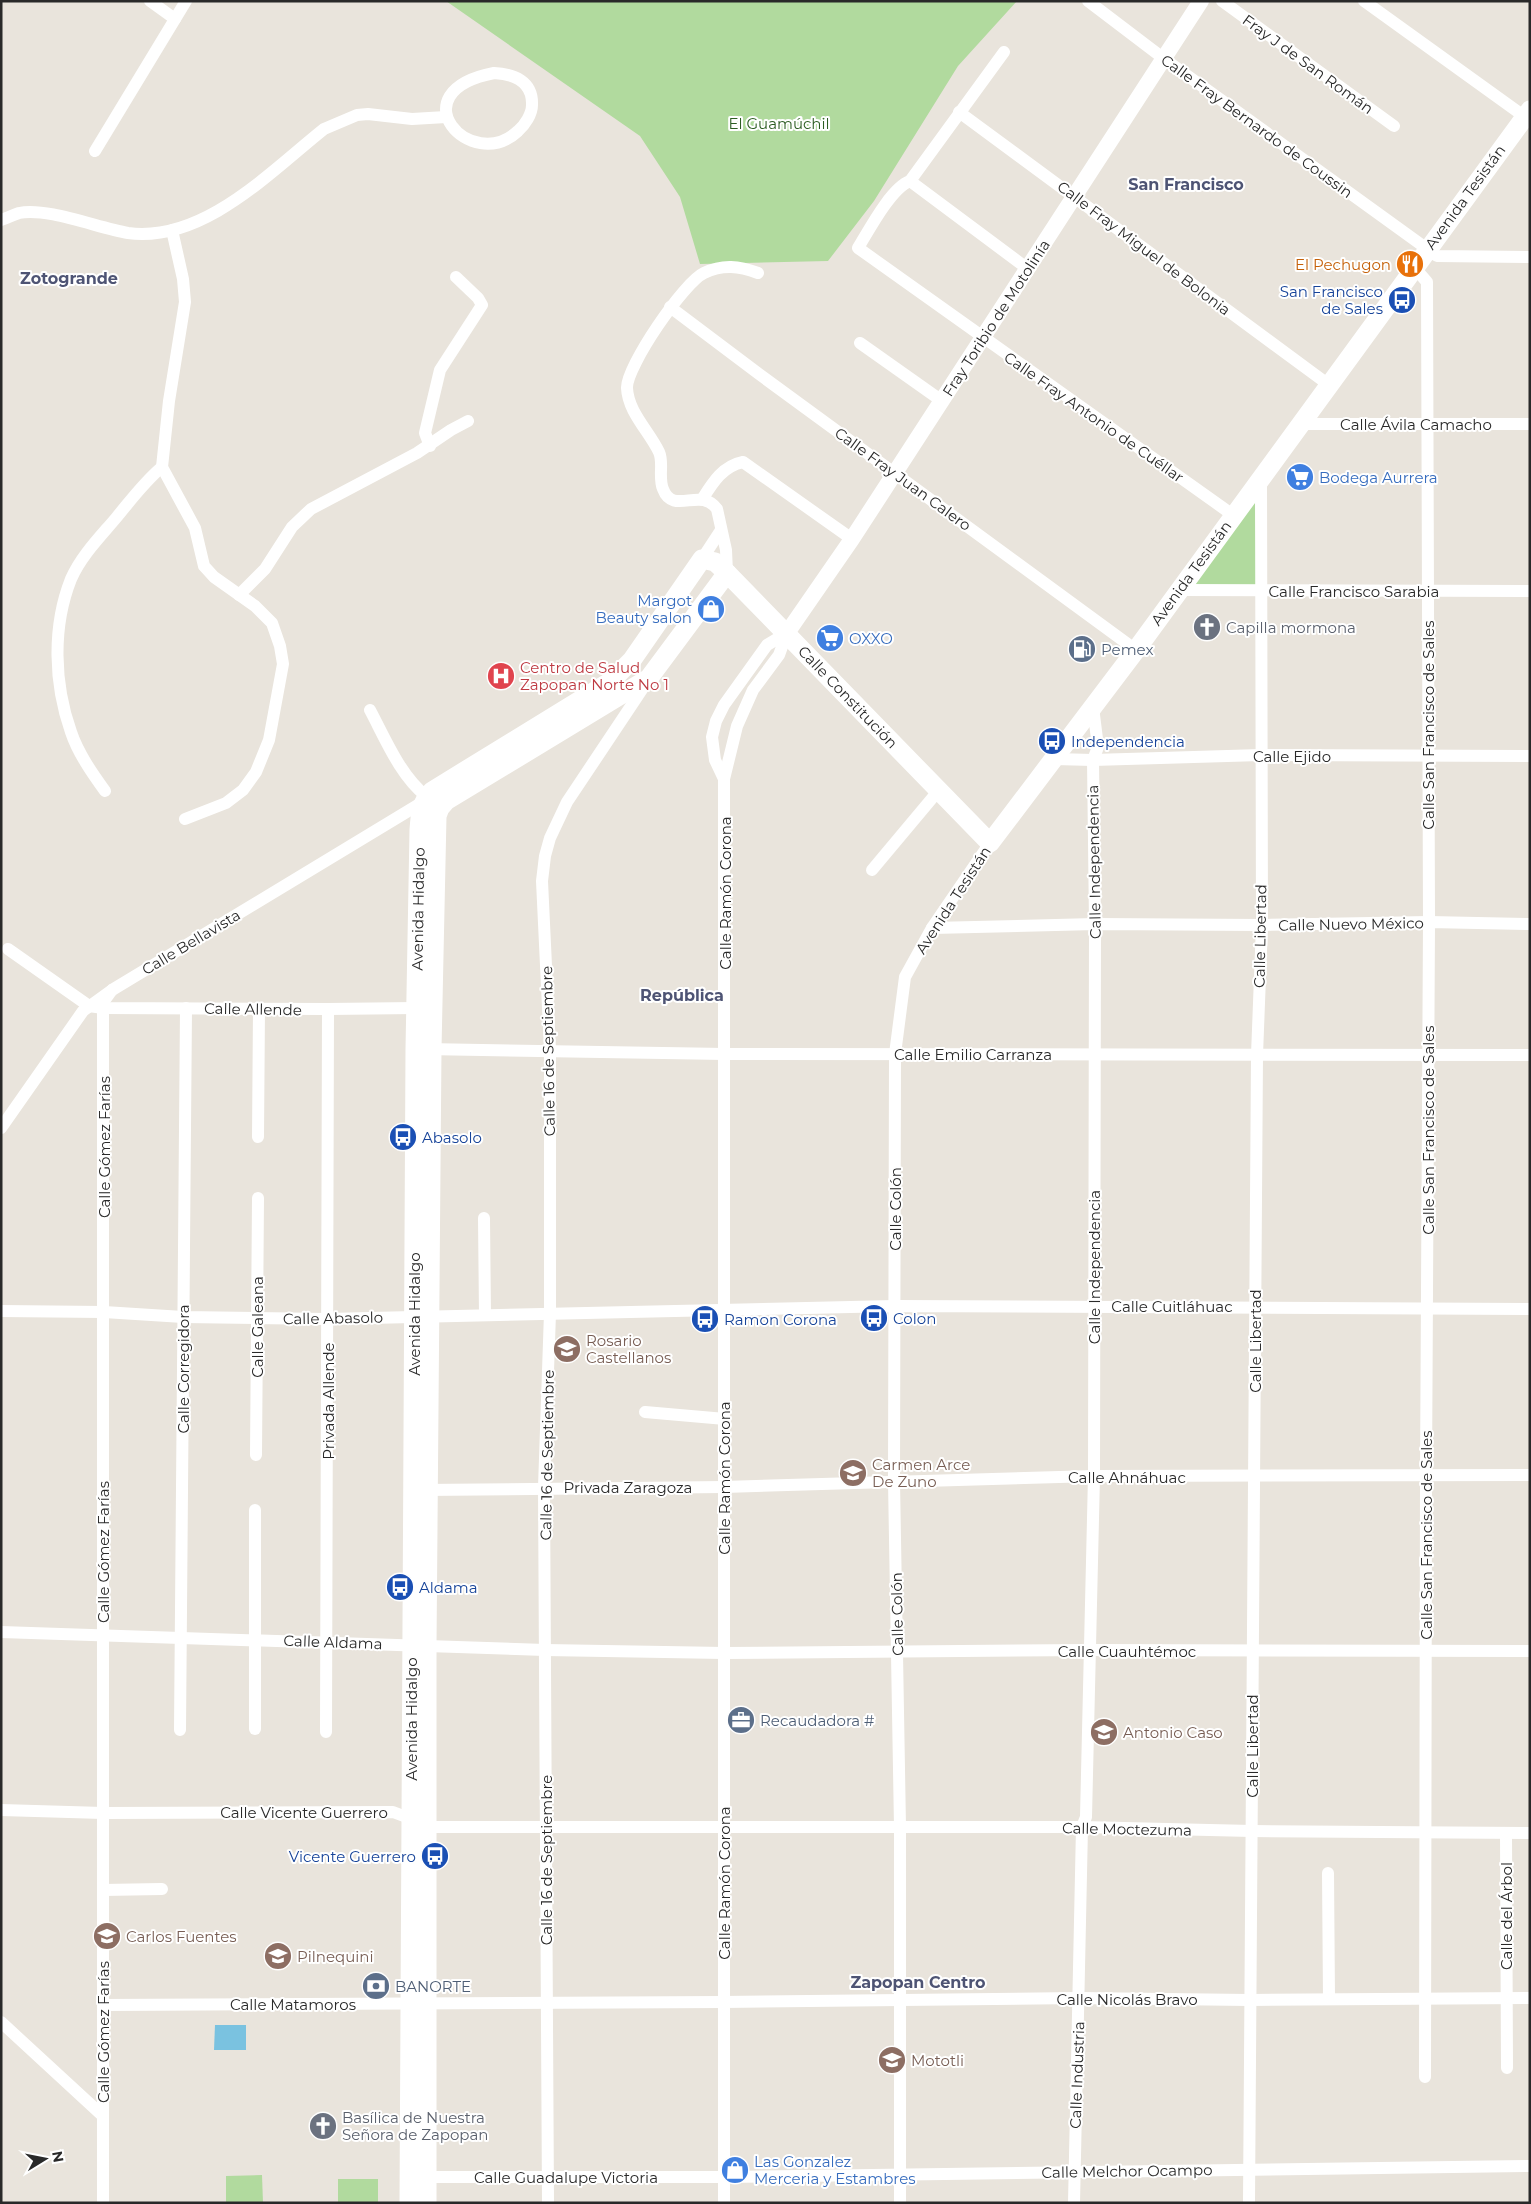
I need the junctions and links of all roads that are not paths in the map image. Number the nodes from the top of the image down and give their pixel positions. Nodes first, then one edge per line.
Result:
1 (150, 1) edge
2 (186, 1) edge
3 (1088, 1) edge
4 (1201, 1) edge
5 (1222, 1) edge
6 (1364, 1) edge
7 (175, 19) junction
8 (1004, 52) dead end
9 (1163, 58) junction
10 (959, 112) junction
11 (1527, 114) edge
12 (446, 117) junction
13 (1394, 126) dead end
14 (95, 151) dead end
15 (910, 181) junction
16 (1075, 197) junction
17 (1, 220) edge
18 (172, 230) junction
19 (1427, 250) junction
20 (1530, 257) edge
21 (1414, 267) junction
22 (1028, 269) junction
23 (758, 273) dead end
24 (456, 276) dead end
25 (670, 307) junction
26 (982, 338) junction
27 (860, 343) dead end
28 (1329, 385) junction
29 (942, 401) junction
30 (468, 421) dead end
31 (1301, 424) junction
32 (1426, 424) junction
33 (1530, 424) edge
34 (430, 446) junction
35 (162, 467) junction
36 (895, 473) junction
37 (1261, 480) junction
38 (703, 498) junction
39 (1233, 515) junction
40 (721, 530) junction
41 (852, 539) junction
42 (702, 559) junction
43 (727, 573) junction
44 (1178, 590) junction
45 (1428, 590) junction
46 (1530, 591) edge
47 (1261, 592) junction
48 (239, 595) junction
49 (787, 633) junction
50 (1136, 650) junction
51 (649, 678) junction
52 (1093, 707) junction
53 (370, 710) dead end
54 (1261, 755) junction
55 (1428, 756) junction
56 (1530, 756) edge
57 (1054, 759) junction
58 (1093, 760) junction
59 (724, 779) junction
60 (939, 790) junction
61 (105, 791) dead end
62 (425, 799) junction
63 (185, 818) dead end
64 (990, 843) junction
65 (872, 870) dead end
66 (426, 888) junction
67 (1429, 922) junction
68 (1095, 924) junction
69 (1530, 924) edge
70 (1262, 926) junction
71 (932, 928) junction
72 (8, 949) dead end
73 (112, 990) junction
74 (89, 1006) junction
75 (103, 1008) junction
76 (186, 1008) junction
77 (259, 1008) junction
78 (416, 1008) junction
79 (328, 1009) junction
80 (424, 1049) junction
81 (550, 1050) junction
82 (725, 1054) junction
83 (895, 1054) junction
84 (1095, 1054) junction
85 (1429, 1054) junction
86 (1257, 1055) junction
87 (1530, 1055) edge
88 (1, 1128) edge
89 (258, 1137) dead end
90 (258, 1198) dead end
91 (484, 1218) dead end
92 (895, 1306) junction
93 (1093, 1306) junction
94 (1256, 1307) junction
95 (1427, 1307) junction
96 (1530, 1309) edge
97 (1, 1311) edge
98 (725, 1311) junction
99 (104, 1312) junction
100 (550, 1313) junction
101 (484, 1315) junction
102 (422, 1316) junction
103 (184, 1317) junction
104 (257, 1318) junction
105 (327, 1319) junction
106 (645, 1412) dead end
107 (724, 1419) junction
108 (256, 1455) dead end
109 (1530, 1475) edge
110 (1094, 1476) junction
111 (1254, 1476) junction
112 (1426, 1476) junction
113 (894, 1481) junction
114 (544, 1487) junction
115 (724, 1487) junction
116 (420, 1490) junction
117 (256, 1510) dead end
118 (1, 1632) edge
119 (102, 1634) junction
120 (181, 1638) junction
121 (255, 1640) junction
122 (327, 1642) junction
123 (419, 1646) junction
124 (545, 1650) junction
125 (1091, 1650) junction
126 (1426, 1651) junction
127 (1530, 1651) edge
128 (1253, 1652) junction
129 (724, 1653) junction
130 (898, 1653) junction
131 (255, 1729) dead end
132 (180, 1730) dead end
133 (326, 1732) dead end
134 (1, 1810) edge
135 (103, 1813) junction
136 (418, 1822) junction
137 (546, 1826) junction
138 (900, 1827) junction
139 (1082, 1827) junction
140 (724, 1828) junction
141 (1252, 1831) junction
142 (1426, 1833) junction
143 (1506, 1833) junction
144 (1530, 1834) edge
145 (1328, 1873) dead end
146 (162, 1889) dead end
147 (102, 1890) junction
148 (1079, 1998) junction
149 (1530, 1998) edge
150 (899, 1999) junction
151 (1329, 1999) junction
152 (1426, 1999) junction
153 (1506, 1999) junction
154 (1250, 2000) junction
155 (547, 2002) junction
156 (723, 2002) junction
157 (418, 2004) junction
158 (103, 2005) junction
159 (1, 2022) edge
160 (1507, 2068) dead end
161 (1426, 2077) dead end
162 (103, 2116) junction
163 (1530, 2166) edge
164 (1249, 2169) junction
165 (1074, 2172) junction
166 (901, 2173) junction
167 (418, 2177) junction
168 (724, 2177) junction
169 (548, 2178) junction
170 (103, 2203) edge
171 (409, 2203) edge
172 (427, 2203) edge
173 (548, 2203) edge
174 (724, 2203) edge
175 (900, 2203) edge
176 (1074, 2203) edge
177 (1249, 2203) edge

1 - 7 street
2 - 7 street
3 - 9 street, Calle Fray Bernardo de Coussin
4 - 9 street, Fray Toribio de Motolinía
5 - 13 street, Fray J de San Román
6 - 11 street
7 - 14 street
8 - 10 street
9 - 16 street, Fray Toribio de Motolinía
9 - 19 street, Calle Fray Bernardo de Coussin
10 - 15 street
10 - 16 street, Calle Fray Miguel de Bolonia
11 - 19 main road, Avenida Tesistán
12 - 12 street
12 - 18 street
15 - 22 street
15 - 26 street, Calle Fray Antonio de Cuéllar
16 - 22 street, Fray Toribio de Motolinía
16 - 28 street, Calle Fray Miguel de Bolonia
17 - 18 street
18 - 35 street
19 - 20 street, Calle Fray Bernardo de Coussin
19 - 21 main road, Avenida Tesistán
21 - 28 main road, Avenida Tesistán
21 - 32 street, Calle San Francisco de Sales
22 - 26 street, Fray Toribio de Motolinía
23 - 25 street
24 - 34 street
25 - 36 street, Calle Fray Juan Calero
25 - 38 street
26 - 29 street, Fray Toribio de Motolinía
26 - 39 street, Calle Fray Antonio de Cuéllar
27 - 29 street
28 - 31 main road, Avenida Tesistán
29 - 36 street, Fray Toribio de Motolinía
30 - 34 street
31 - 32 street, Calle Ávila Camacho
31 - 37 main road, Avenida Tesistán
32 - 33 street, Calle Ávila Camacho
32 - 45 street, Calle San Francisco de Sales
34 - 48 street
35 - 48 street
35 - 61 street
36 - 41 street, Fray Toribio de Motolinía
36 - 50 street, Calle Fray Juan Calero
37 - 39 main road, Avenida Tesistán
37 - 47 street, Calle Libertad
38 - 40 street
38 - 41 street
39 - 44 main road, Avenida Tesistán
40 - 42 street
40 - 43 street
41 - 49 street, Fray Toribio de Motolinía
42 - 43 main road, Calle Constitución
42 - 62 main road
43 - 49 main road, Calle Constitución
43 - 51 main road, Avenida Hidalgo
44 - 47 street, Calle Francisco Sarabia
44 - 50 main road, Avenida Tesistán
45 - 46 street, Calle Francisco Sarabia
45 - 47 street, Calle Francisco Sarabia
45 - 55 street, Calle San Francisco de Sales
47 - 54 street, Calle Libertad
48 - 63 street
49 - 59 street, Calle Ramón Corona
49 - 59 street, Calle Ramón Corona
49 - 60 main road, Calle Constitución
50 - 52 main road, Avenida Tesistán
51 - 66 main road, Avenida Hidalgo
51 - 81 street, Calle 16 de Septiembre
52 - 57 main road, Avenida Tesistán
52 - 58 street, Calle Independencia
53 - 62 street
54 - 55 street, Calle Ejido
54 - 58 street, Calle Ejido
54 - 70 street, Calle Libertad
55 - 56 street, Calle Ejido
55 - 67 street, Calle San Francisco de Sales
57 - 58 street, Calle Ejido
57 - 64 main road, Avenida Tesistán
58 - 68 street, Calle Independencia
59 - 82 street, Calle Ramón Corona
60 - 64 main road, Calle Constitución
60 - 65 street
62 - 66 main road, Avenida Hidalgo
62 - 73 street, Calle Bellavista
64 - 71 street, Avenida Tesistán
66 - 78 main road, Avenida Hidalgo
66 - 80 main road, Avenida Hidalgo
67 - 69 street, Calle Nuevo México
67 - 70 street, Calle Nuevo México
67 - 85 street, Calle San Francisco de Sales
68 - 70 street, Calle Nuevo México
68 - 71 street, Calle Nuevo México
68 - 84 street, Calle Independencia
70 - 86 street, Calle Libertad
71 - 83 street, Avenida Tesistán
72 - 74 street
73 - 74 street, Calle Bellavista
73 - 75 street, Calle Gómez Farías
74 - 75 street, Calle Allende
74 - 88 street, Calle Bellavista
75 - 76 street, Calle Allende
75 - 99 street, Calle Gómez Farías
76 - 77 street, Calle Allende
76 - 103 street, Calle Corregidora
77 - 79 street, Calle Allende
77 - 89 street
78 - 79 street, Calle Allende
78 - 80 main road, Avenida Hidalgo
79 - 105 street, Privada Allende
80 - 81 street, Calle Emilio Carranza
80 - 102 main road, Avenida Hidalgo
81 - 82 street, Calle Emilio Carranza
81 - 100 street, Calle 16 de Septiembre
82 - 83 street, Calle Emilio Carranza
82 - 98 street, Calle Ramón Corona
83 - 84 street, Calle Emilio Carranza
83 - 92 street, Calle Colón
84 - 86 street, Calle Emilio Carranza
84 - 93 street, Calle Independencia
85 - 86 street, Calle Emilio Carranza
85 - 87 street, Calle Emilio Carranza
85 - 95 street, Calle San Francisco de Sales
86 - 94 street, Calle Libertad
90 - 104 street, Calle Galeana
91 - 101 street
92 - 93 street, Calle Cuitláhuac
92 - 98 street, Calle Cuitláhuac
92 - 113 street, Calle Colón
93 - 94 street, Calle Cuitláhuac
93 - 110 street, Calle Independencia
94 - 95 street, Calle Cuitláhuac
94 - 111 street, Calle Libertad
95 - 96 street, Calle Cuitláhuac
95 - 112 street, Calle San Francisco de Sales
97 - 99 street, Calle Abasolo
98 - 100 street, Calle Abasolo
98 - 107 street, Calle Ramón Corona
99 - 103 street, Calle Abasolo
99 - 119 street, Calle Gómez Farías
100 - 101 street, Calle Abasolo
100 - 114 street, Calle 16 de Septiembre
101 - 102 street, Calle Abasolo
102 - 105 street, Calle Abasolo
102 - 116 main road, Avenida Hidalgo
103 - 104 street, Calle Abasolo
103 - 120 street, Calle Corregidora
104 - 105 street, Calle Abasolo
104 - 108 street, Calle Galeana
105 - 122 street, Privada Allende
106 - 107 street
107 - 115 street, Calle Ramón Corona
109 - 112 street, Calle Ahnáhuac
110 - 111 street, Calle Ahnáhuac
110 - 113 street, Calle Ahnáhuac
110 - 125 street, Calle Independencia
111 - 112 street, Calle Ahnáhuac
111 - 128 street, Calle Libertad
112 - 126 street, Calle San Francisco de Sales
113 - 115 street, Calle Ahnáhuac
113 - 130 street, Calle Colón
114 - 115 street, Privada Zaragoza
114 - 116 street, Privada Zaragoza
114 - 124 street, Calle 16 de Septiembre
115 - 129 street, Calle Ramón Corona
116 - 123 main road, Avenida Hidalgo
117 - 121 street
118 - 119 street, Calle Aldama
119 - 120 street, Calle Aldama
119 - 135 street, Calle Gómez Farías
120 - 121 street, Calle Aldama
120 - 132 street, Calle Corregidora
121 - 122 street, Calle Aldama
121 - 131 street
122 - 123 street, Calle Aldama
122 - 133 street, Privada Allende
123 - 124 street, Calle Aldama
123 - 136 main road, Avenida Hidalgo
124 - 129 street, Calle Aldama
124 - 137 street, Calle 16 de Septiembre
125 - 128 street, Calle Cuauhtémoc
125 - 130 street, Calle Cuauhtémoc
125 - 139 street, Calle Independencia
126 - 127 street, Calle Cuauhtémoc
126 - 128 street, Calle Cuauhtémoc
126 - 142 street, Calle San Francisco de Sales
128 - 141 street, Calle Libertad
129 - 130 street, Calle Cuauhtémoc
129 - 140 street, Calle Ramón Corona
130 - 138 street, Calle Colón
134 - 135 street, Calle Vicente Guerrero
135 - 136 street, Calle Vicente Guerrero
135 - 147 street, Calle Gómez Farías
136 - 137 street, Calle Vicente Guerrero
136 - 157 main road, Avenida Hidalgo
137 - 140 street, Calle Vicente Guerrero
137 - 155 street, Calle 16 de Septiembre
138 - 139 street, Calle Moctezuma
138 - 140 street, Calle Moctezuma
138 - 150 street, Calle Colón
139 - 141 street, Calle Moctezuma
139 - 148 street, Calle Industria
140 - 156 street, Calle Ramón Corona
141 - 142 street, Calle Moctezuma
141 - 154 street, Calle Libertad
142 - 143 street, Calle Moctezuma
142 - 152 street, Calle San Francisco de Sales
143 - 144 street, Calle Moctezuma
143 - 153 street, Calle del Árbol
145 - 151 street
146 - 147 street
147 - 158 street, Calle Gómez Farías
148 - 150 street, Calle Nicolás Bravo
148 - 154 street, Calle Nicolás Bravo
148 - 165 street, Calle Industria
149 - 153 street, Calle Nicolás Bravo
150 - 156 street, Calle Nicolás Bravo
150 - 166 street, Calle Colón
151 - 152 street, Calle Nicolás Bravo
151 - 154 street, Calle Nicolás Bravo
152 - 153 street, Calle Nicolás Bravo
152 - 161 street, Calle San Francisco de Sales
153 - 160 street, Calle del Árbol
154 - 164 street, Calle Libertad
155 - 156 street, Calle Matamoros
155 - 157 street, Calle Matamoros
155 - 169 street, Calle 16 de Septiembre
156 - 168 street, Calle Ramón Corona
157 - 158 street, Calle Matamoros
157 - 167 main road, Avenida Hidalgo
158 - 162 street, Calle Gómez Farías
159 - 162 street
162 - 170 street, Calle Gómez Farías
163 - 164 street, Calle Melchor Ocampo
164 - 165 street, Calle Melchor Ocampo
164 - 177 street, Calle Libertad
165 - 166 street, Calle Melchor Ocampo
165 - 176 street, Calle Industria
166 - 168 street, Calle Melchor Ocampo
166 - 175 street, Calle Colón
167 - 169 street, Calle Guadalupe Victoria
167 - 171 main road, Avenida Hidalgo
167 - 172 main road, Avenida Hidalgo
168 - 169 street, Calle Guadalupe Victoria
168 - 174 street, Calle Ramón Corona
169 - 173 street, Calle 16 de Septiembre

